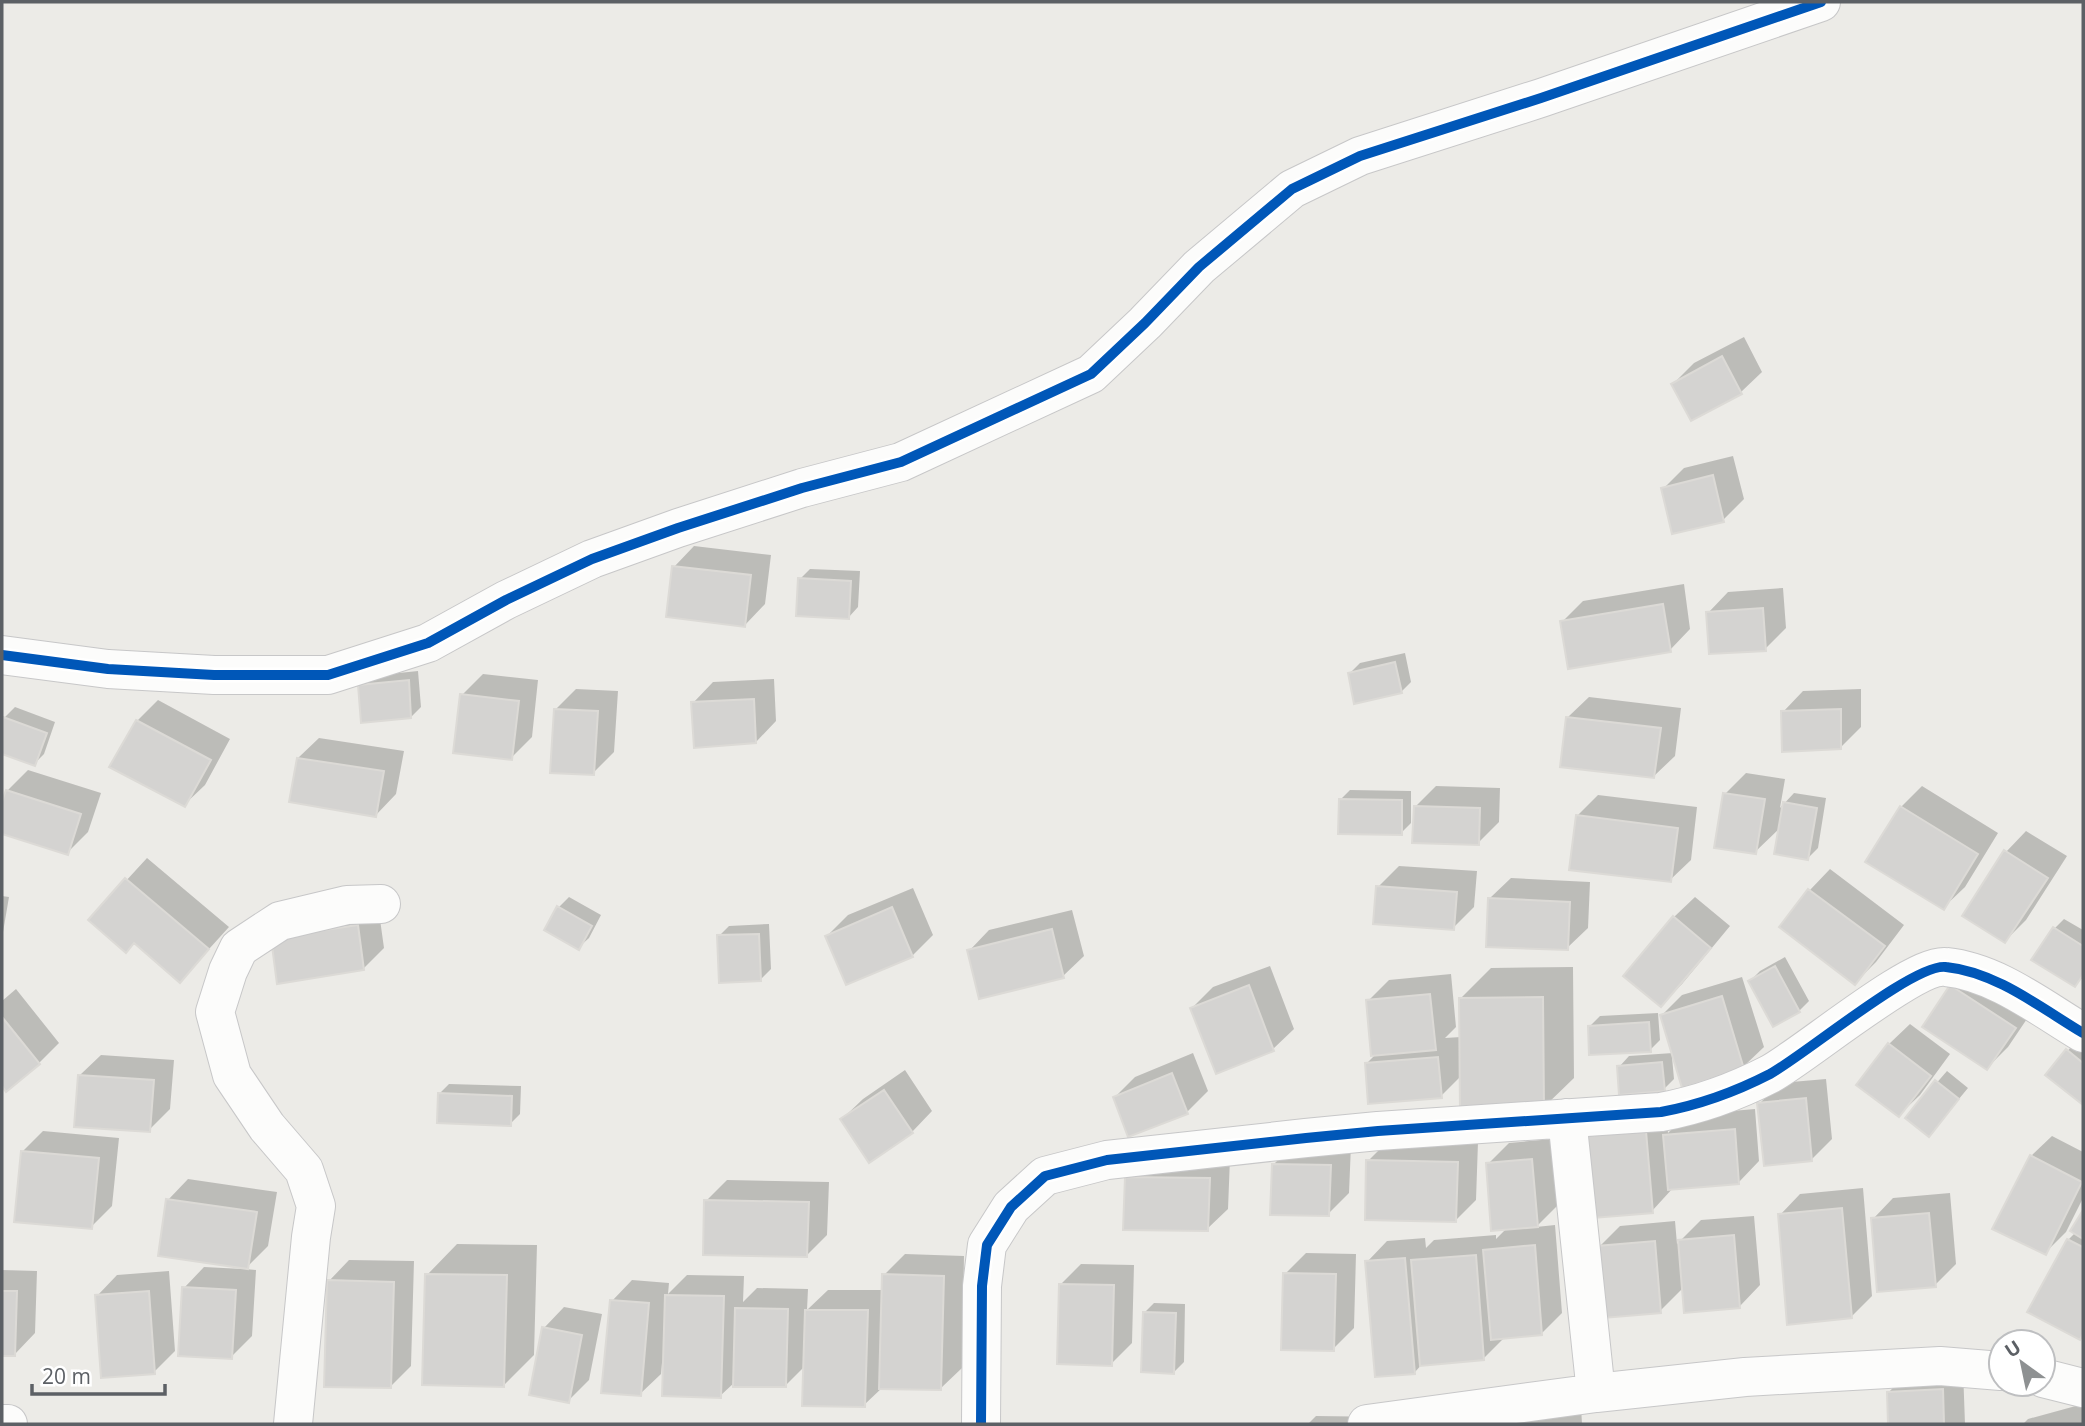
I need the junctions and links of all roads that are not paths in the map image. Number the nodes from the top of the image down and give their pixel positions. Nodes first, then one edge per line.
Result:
1 (1821, 2) edge
2 (2, 655) edge
3 (381, 904) dead end
4 (2083, 1032) edge
5 (1567, 1118) junction
6 (1987, 1370) edge
7 (2057, 1382) edge
8 (2083, 1388) edge
9 (1608, 1403) edge
10 (2, 1424) edge
11 (8, 1424) edge
12 (293, 1424) edge
13 (981, 1424) edge
14 (1367, 1424) edge

1 - 2 street
3 - 12 street
4 - 5 street
5 - 9 street
5 - 13 street
6 - 9 street
7 - 8 street
9 - 14 street
10 - 11 street

